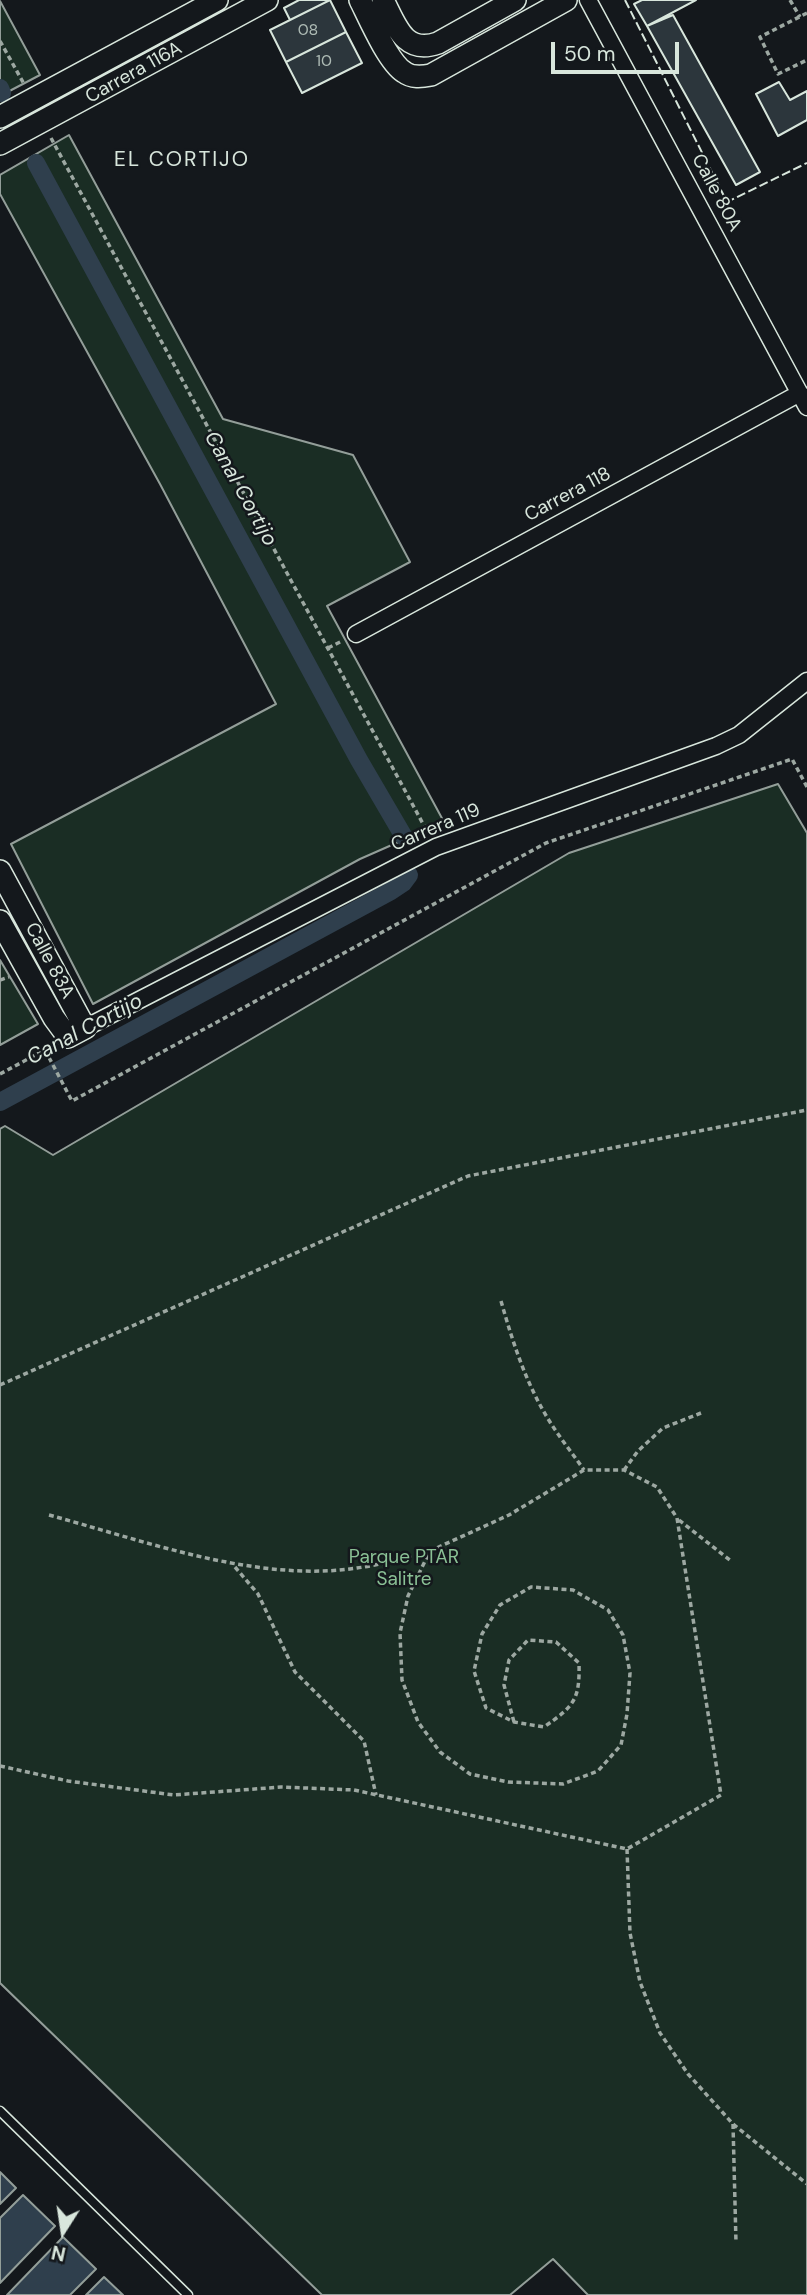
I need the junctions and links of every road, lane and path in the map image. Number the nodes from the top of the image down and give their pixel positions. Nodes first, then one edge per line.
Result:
1 (217, 0) edge
2 (267, 0) edge
3 (360, 0) edge
4 (383, 0) edge
5 (515, 0) edge
6 (566, 0) edge
7 (588, 0) edge
8 (790, 0) edge
9 (807, 13) edge
10 (800, 17) junction
11 (0, 41) edge
12 (807, 60) edge
13 (33, 101) junction
14 (0, 117) edge
15 (43, 122) junction
16 (0, 144) edge
17 (803, 400) edge
18 (356, 634) dead end
19 (807, 681) edge
20 (807, 787) edge
21 (436, 847) junction
22 (0, 871) edge
23 (0, 922) edge
24 (85, 1028) junction
25 (0, 1074) edge
26 (807, 1110) edge
27 (501, 1301) dead end
28 (0, 1385) edge
29 (701, 1413) dead end
30 (584, 1470) junction
31 (624, 1470) junction
32 (49, 1515) dead end
33 (677, 1518) junction
34 (429, 1551) junction
35 (732, 1560) dead end
36 (234, 1565) junction
37 (514, 1722) junction
38 (0, 1766) edge
39 (376, 1795) junction
40 (627, 1849) junction
41 (0, 2110) edge
42 (733, 2124) junction
43 (807, 2184) edge
44 (736, 2243) dead end
45 (188, 2295) edge

1 - 13 street, Carrera 116A
2 - 15 street, Carrera 116A
3 - 6 street
4 - 5 street
7 - 17 street, Calle 80A
8 - 10 path
9 - 10 path
10 - 12 path
11 - 13 path
13 - 14 street, Carrera 116A
15 - 16 street, Carrera 116A
15 - 21 path
17 - 18 street, Carrera 118
19 - 21 street, Carrera 119
20 - 25 path
21 - 24 street, Carrera 119
22 - 24 street, Calle 83A
23 - 24 street, Calle 83A
26 - 28 path
27 - 30 path
29 - 31 path
30 - 31 path
30 - 34 path
31 - 33 path
32 - 36 path
33 - 35 path
33 - 40 path
34 - 36 path
34 - 37 path
36 - 39 path
37 - 37 path
38 - 39 path
39 - 40 path
40 - 42 path
41 - 45 lane
42 - 43 path
42 - 44 path

